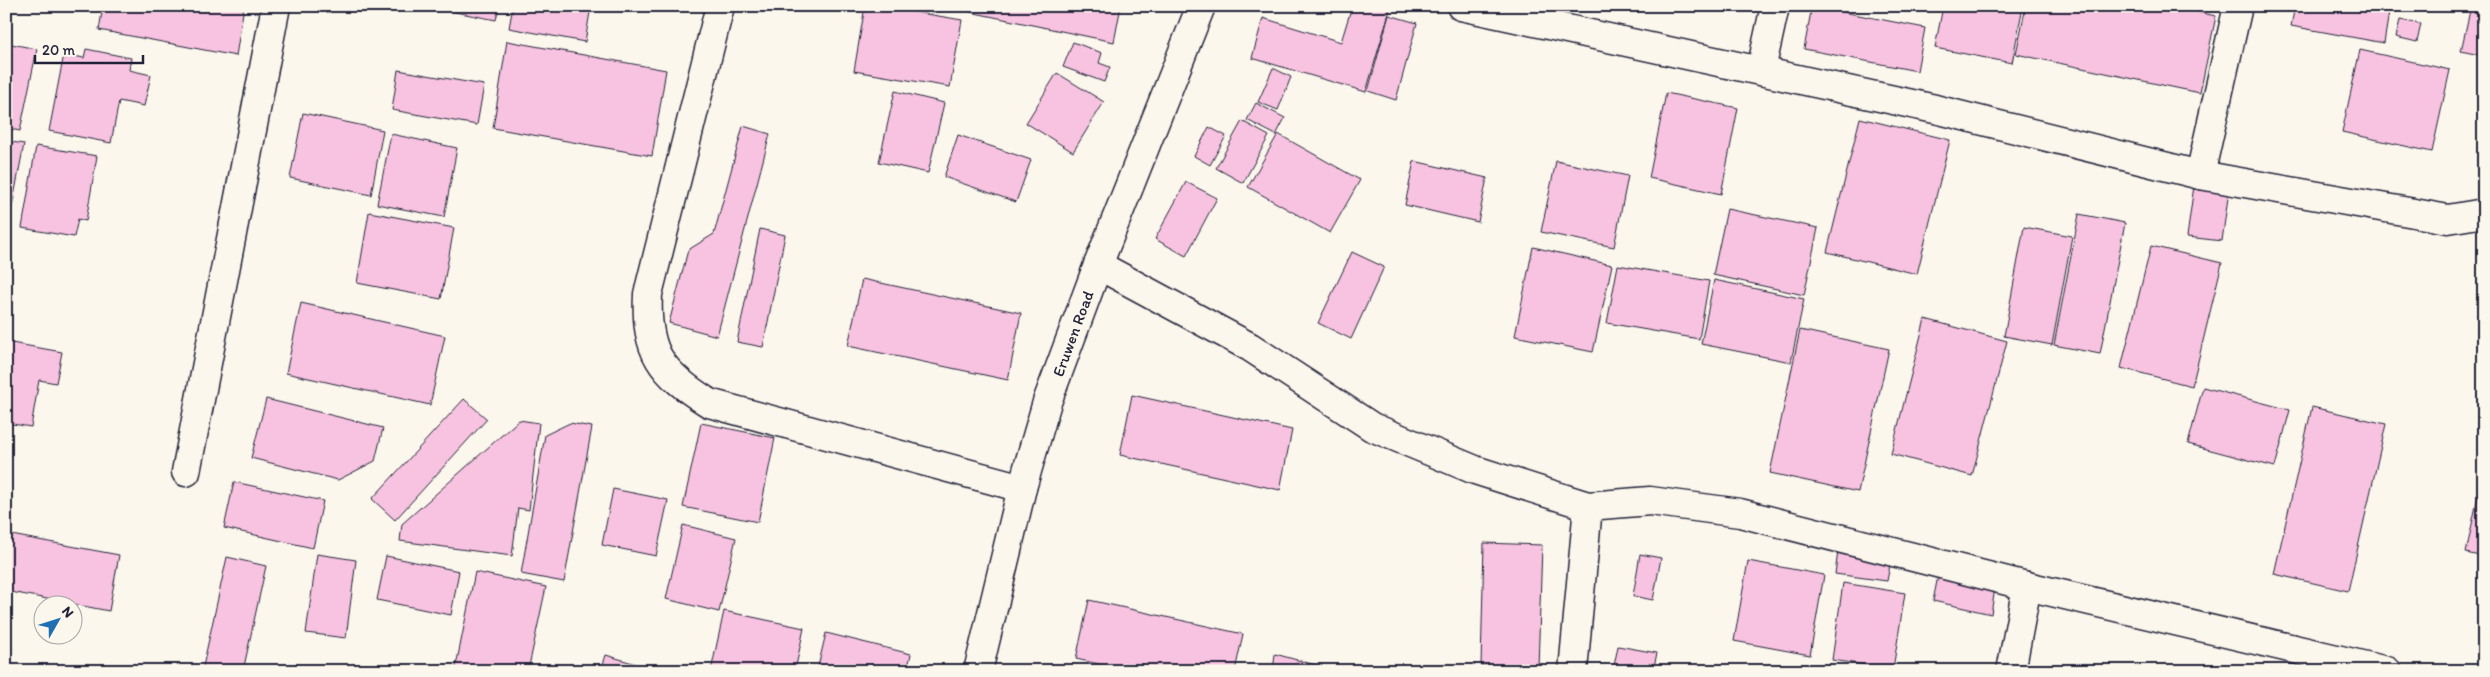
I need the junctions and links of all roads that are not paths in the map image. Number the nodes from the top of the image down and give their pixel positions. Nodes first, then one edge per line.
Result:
1 (276, 6) edge
2 (720, 6) edge
3 (1201, 6) edge
4 (1461, 6) edge
5 (1775, 6) edge
6 (2238, 6) edge
7 (1761, 70) junction
8 (2200, 175) junction
9 (2484, 213) edge
10 (1098, 265) junction
11 (186, 472) dead end
12 (1022, 488) junction
13 (1588, 506) junction
14 (2027, 586) junction
15 (978, 671) edge
16 (1572, 671) edge
17 (2011, 671) edge
18 (2386, 671) edge

1 - 11 street
2 - 12 street
3 - 10 street, Eruwen Road
4 - 7 street
5 - 7 street
6 - 8 street
7 - 8 street
8 - 9 street
10 - 12 street, Eruwen Road
10 - 13 street
12 - 15 street, Eruwen Road
13 - 14 street
13 - 16 street
14 - 17 street
14 - 18 street

